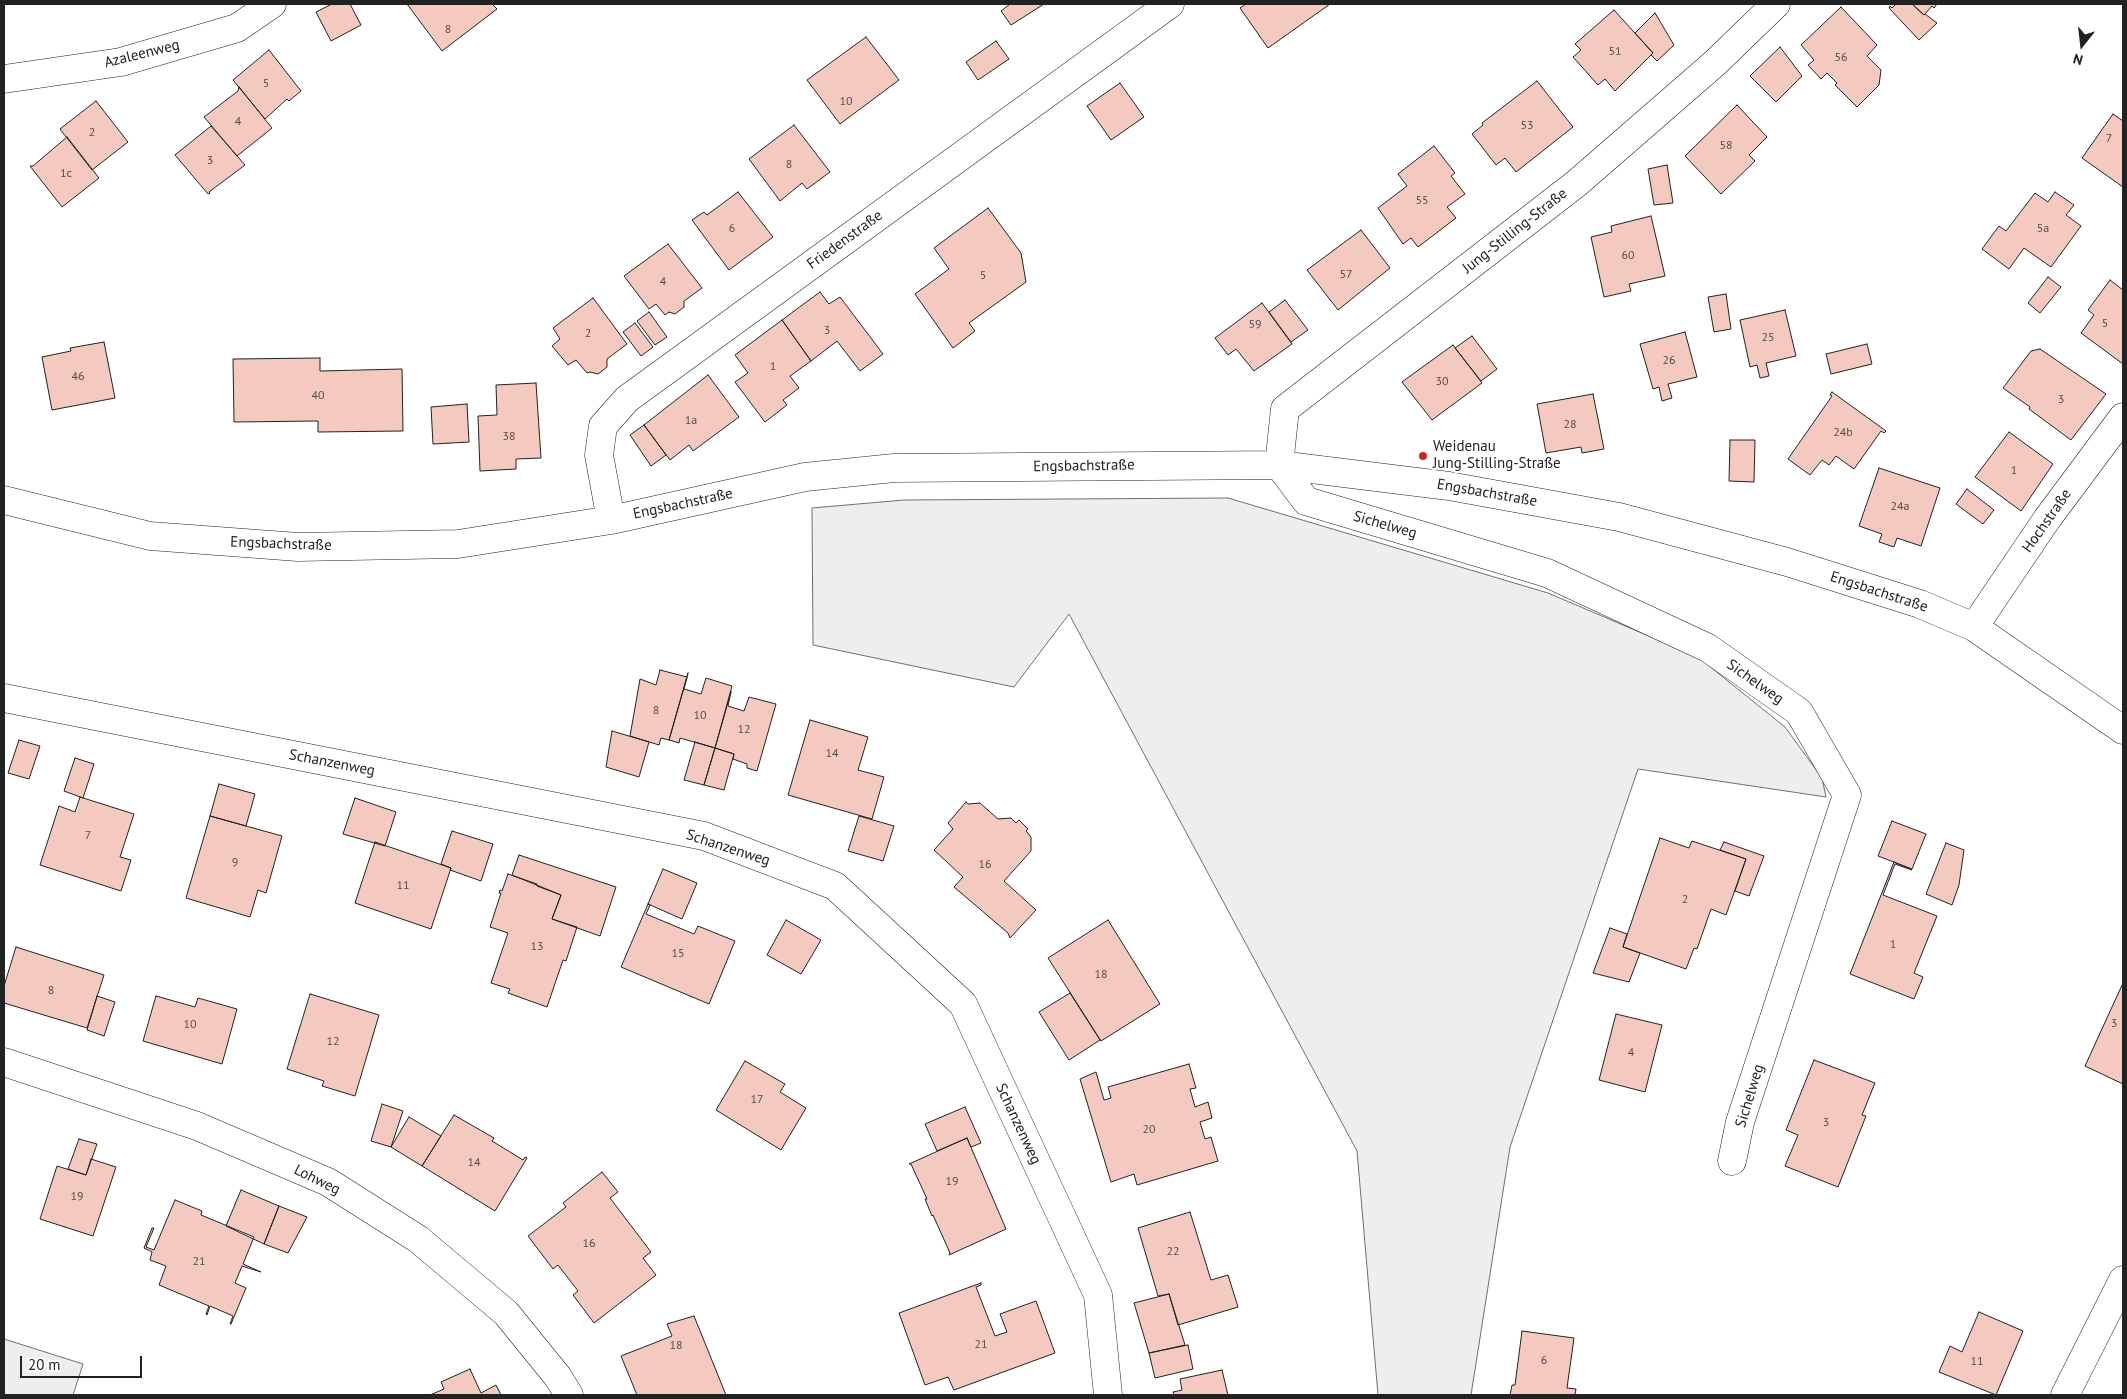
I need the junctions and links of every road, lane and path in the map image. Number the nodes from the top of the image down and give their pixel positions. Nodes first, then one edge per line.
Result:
1 (272, 4) edge
2 (1170, 4) edge
3 (1776, 4) edge
4 (4, 79) edge
5 (2123, 417) edge
6 (1279, 464) junction
7 (4, 500) edge
8 (611, 520) junction
9 (1974, 627) junction
10 (4, 698) edge
11 (2123, 730) edge
12 (4, 1062) edge
13 (1732, 1161) dead end
14 (2123, 1280) edge
15 (569, 1395) edge
16 (1108, 1395) edge
17 (2065, 1395) edge

1 - 4 street, Azaleenweg
2 - 8 street, Friedenstraße
3 - 6 street, Jung-Stilling-Straße
5 - 9 street, Hochstraße
6 - 8 street, Engsbachstraße
6 - 9 street, Engsbachstraße
6 - 13 street, Sichelweg
7 - 8 street, Engsbachstraße
9 - 11 street, Engsbachstraße
10 - 16 street, Schanzenweg
12 - 15 street, Lohweg
14 - 17 street

